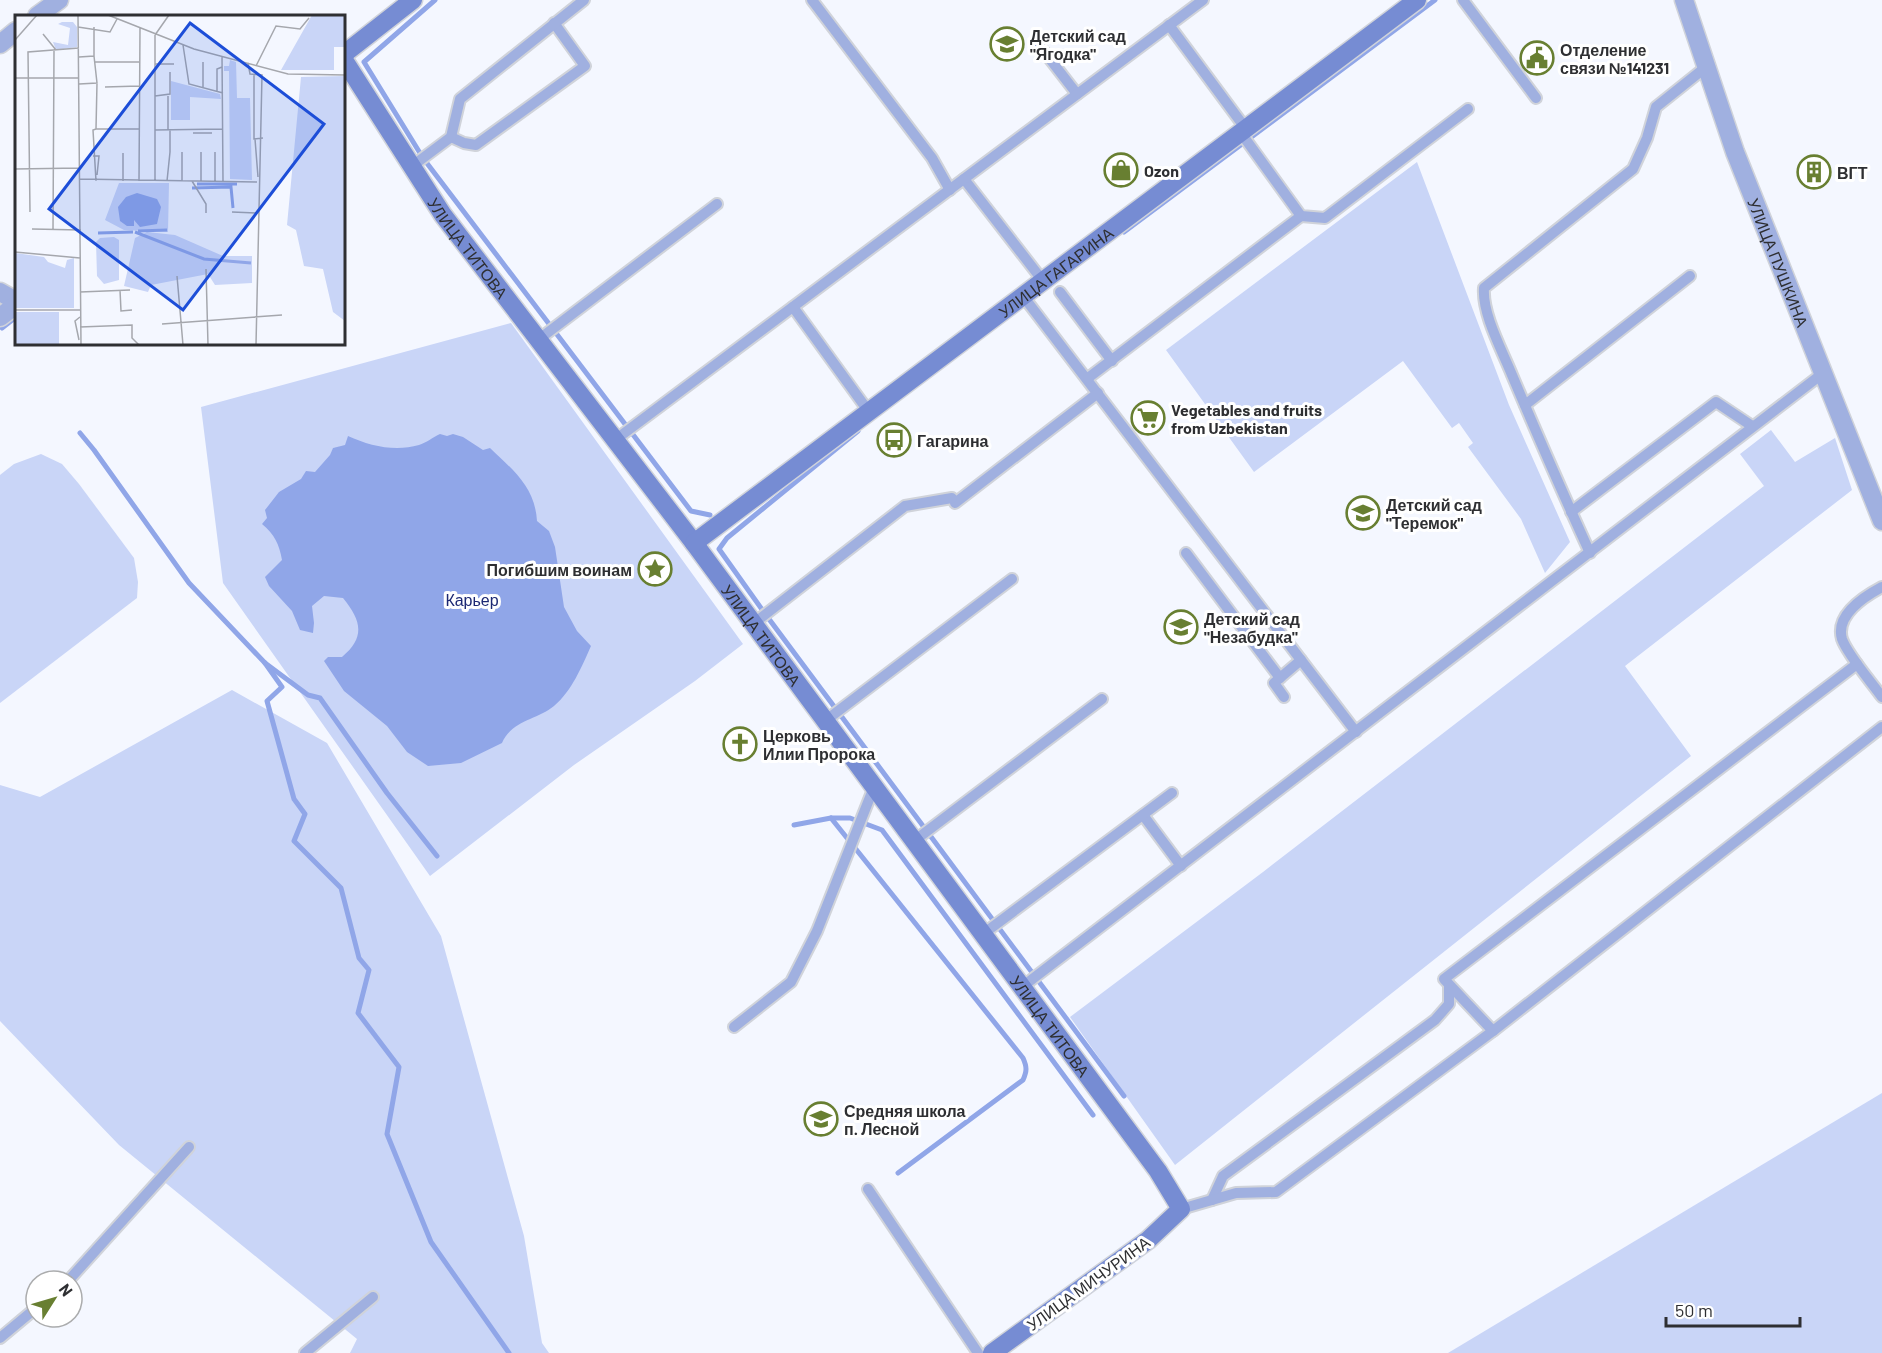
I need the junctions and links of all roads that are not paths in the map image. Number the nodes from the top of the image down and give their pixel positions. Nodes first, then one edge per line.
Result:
1 (59, 0) edge
2 (413, 0) edge
3 (584, 0) edge
4 (812, 0) edge
5 (1203, 0) edge
6 (1462, 0) edge
7 (1684, 0) edge
8 (1408, 3) edge
9 (37, 15) edge
10 (554, 23) junction
11 (1168, 25) junction
12 (15, 32) edge
13 (0, 44) edge
14 (1039, 45) dead end
15 (345, 53) edge
16 (345, 62) edge
17 (1706, 67) junction
18 (1077, 94) junction
19 (1536, 98) dead end
20 (1468, 109) dead end
21 (1243, 131) junction
22 (451, 137) junction
23 (411, 167) junction
24 (964, 179) junction
25 (950, 190) junction
26 (717, 204) dead end
27 (1301, 216) junction
28 (1690, 276) dead end
29 (1043, 281) junction
30 (0, 292) edge
31 (1060, 292) dead end
32 (1023, 296) junction
33 (15, 302) edge
34 (15, 304) edge
35 (793, 307) junction
36 (0, 317) edge
37 (538, 340) junction
38 (1112, 360) junction
39 (1822, 374) junction
40 (1088, 378) junction
41 (1098, 393) junction
42 (1525, 405) junction
43 (869, 412) junction
44 (1752, 426) junction
45 (615, 440) junction
46 (1571, 512) junction
47 (1882, 521) edge
48 (694, 543) junction
49 (1590, 552) junction
50 (1186, 553) dead end
51 (1012, 579) dead end
52 (1882, 587) edge
53 (753, 624) junction
54 (1301, 660) junction
55 (1857, 664) junction
56 (1280, 678) junction
57 (1284, 697) dead end
58 (1882, 697) edge
59 (1102, 699) dead end
60 (825, 721) junction
61 (1882, 727) edge
62 (1356, 732) junction
63 (874, 787) junction
64 (1172, 793) dead end
65 (1143, 815) junction
66 (914, 841) junction
67 (1181, 866) junction
68 (983, 934) junction
69 (1449, 985) junction
70 (1022, 987) junction
71 (734, 1027) dead end
72 (1493, 1031) junction
73 (189, 1147) dead end
74 (868, 1190) dead end
75 (1212, 1200) junction
76 (1181, 1209) junction
77 (79, 1269) edge
78 (373, 1297) dead end
79 (24, 1318) edge
80 (0, 1338) edge
81 (305, 1353) edge
82 (978, 1353) edge
83 (992, 1353) edge

1 - 9 street
2 - 15 street
3 - 10 lane
4 - 25 lane
5 - 11 lane
6 - 19 lane
7 - 17 street, УЛИЦА ПУШКИНА
8 - 21 street, УЛИЦА ГАГАРИНА
10 - 22 lane
10 - 22 lane
11 - 18 lane
11 - 21 lane
12 - 13 street
14 - 18 lane
16 - 23 street, УЛИЦА ТИТОВА
17 - 39 street, УЛИЦА ПУШКИНА
17 - 42 lane
18 - 24 lane
20 - 27 lane
21 - 27 lane
21 - 29 street, УЛИЦА ГАГАРИНА
22 - 23 lane
23 - 37 street, УЛИЦА ТИТОВА
24 - 25 lane
24 - 29 lane
25 - 35 lane
26 - 37 lane
27 - 38 lane
28 - 42 lane
29 - 32 street, УЛИЦА ГАГАРИНА
30 - 33 street
31 - 38 lane
32 - 40 lane
32 - 43 street, УЛИЦА ГАГАРИНА
34 - 36 street
35 - 43 lane
35 - 45 lane
37 - 45 street, УЛИЦА ТИТОВА
38 - 40 lane
39 - 44 lane
39 - 47 street, УЛИЦА ПУШКИНА
40 - 41 lane
41 - 53 lane
41 - 54 lane
42 - 46 lane
43 - 48 street, УЛИЦА ГАГАРИНА
44 - 46 lane
44 - 49 lane
45 - 48 street, УЛИЦА ТИТОВА
46 - 49 lane
48 - 53 street, УЛИЦА ТИТОВА
49 - 62 lane
50 - 56 lane
51 - 60 lane
52 - 55 lane
53 - 60 street, УЛИЦА ТИТОВА
54 - 56 lane
54 - 62 lane
55 - 58 lane
55 - 69 lane
56 - 57 lane
59 - 66 lane
60 - 63 street, УЛИЦА ТИТОВА
61 - 72 lane
62 - 67 lane
63 - 66 street, УЛИЦА ТИТОВА
63 - 71 lane
64 - 65 lane
65 - 67 lane
65 - 68 lane
66 - 68 street, УЛИЦА ТИТОВА
67 - 70 lane
68 - 70 street, УЛИЦА ТИТОВА
69 - 72 lane
69 - 75 lane
70 - 76 street, УЛИЦА ТИТОВА
72 - 75 lane
73 - 77 lane
74 - 82 lane
75 - 76 lane
76 - 83 street, УЛИЦА МИЧУРИНА
78 - 81 lane
79 - 80 lane

